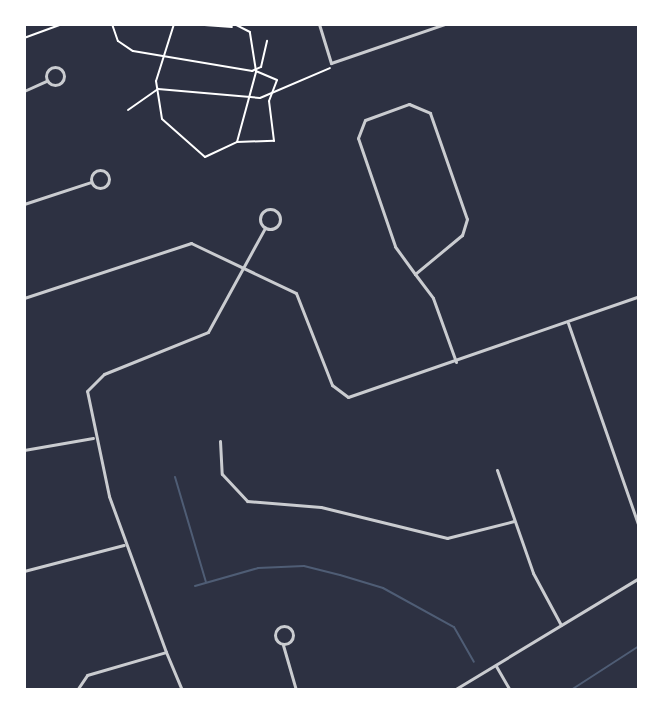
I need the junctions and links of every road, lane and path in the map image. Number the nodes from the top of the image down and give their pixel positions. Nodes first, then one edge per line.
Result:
1 (62, 24) edge
2 (112, 24) edge
3 (174, 24) edge
4 (191, 24) edge
5 (319, 24) edge
6 (445, 24) edge
7 (234, 25) edge
8 (24, 38) edge
9 (267, 41) dead end
10 (163, 58) junction
11 (331, 63) junction
12 (256, 71) junction
13 (47, 81) junction
14 (158, 89) junction
15 (24, 91) edge
16 (271, 94) junction
17 (248, 100) junction
18 (128, 110) dead end
19 (237, 142) junction
20 (91, 182) junction
21 (24, 196) edge
22 (25, 203) edge
23 (265, 228) junction
24 (245, 267) junction
25 (415, 274) junction
26 (639, 296) edge
27 (24, 298) edge
28 (568, 322) junction
29 (456, 362) junction
30 (93, 438) junction
31 (220, 441) dead end
32 (24, 450) edge
33 (497, 470) dead end
34 (514, 521) junction
35 (639, 527) edge
36 (124, 545) junction
37 (24, 571) edge
38 (639, 578) edge
39 (561, 625) junction
40 (283, 645) junction
41 (166, 652) junction
42 (495, 665) junction
43 (77, 690) edge
44 (182, 690) edge
45 (296, 690) edge
46 (454, 690) edge
47 (510, 690) edge

1 - 8 path
2 - 10 path
3 - 10 path
4 - 7 path
5 - 11 street
6 - 11 street
7 - 12 path
9 - 12 path
10 - 12 path
10 - 14 path
11 - 16 path
12 - 16 path
12 - 17 path
13 - 13 street
13 - 15 street
14 - 17 path
14 - 18 path
14 - 19 path
16 - 17 path
16 - 19 path
17 - 19 path
20 - 20 street
20 - 22 street
21 - 22 street
23 - 23 street
23 - 24 street
24 - 27 street
24 - 29 street
24 - 30 street
25 - 25 street
25 - 29 street
26 - 28 street
28 - 29 street
28 - 35 street
30 - 32 street
30 - 36 street
31 - 34 street
33 - 34 street
34 - 39 street
36 - 37 street
36 - 41 street
38 - 39 street
39 - 42 street
40 - 40 street
40 - 45 street
41 - 43 street
41 - 44 street
42 - 46 street
42 - 47 street

